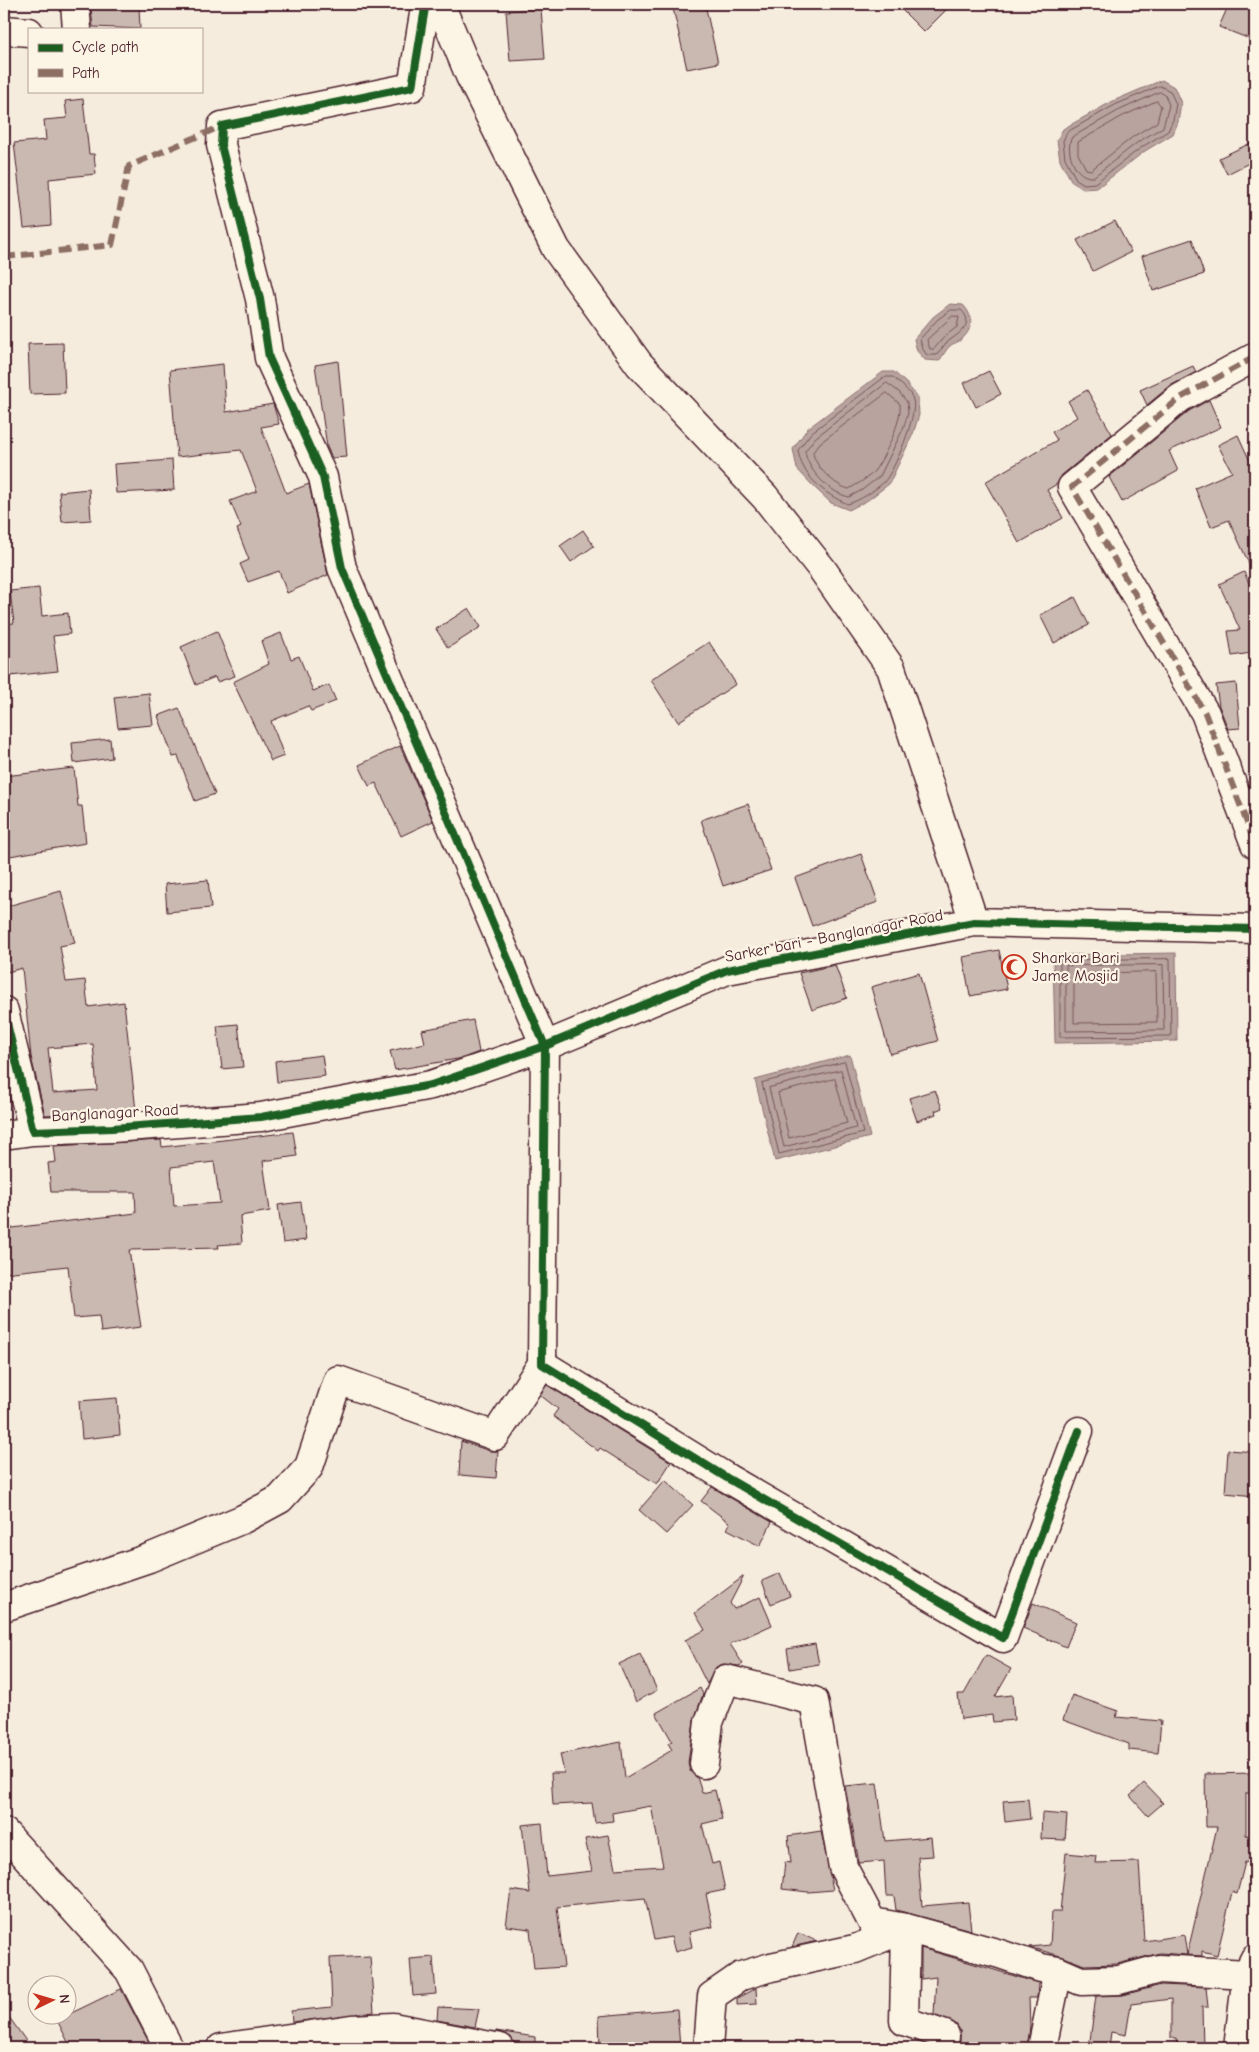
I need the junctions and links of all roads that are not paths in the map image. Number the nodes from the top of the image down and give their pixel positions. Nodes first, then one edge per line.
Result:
1 (75, 4) edge
2 (438, 4) edge
3 (77, 28) edge
4 (4, 30) edge
5 (28, 32) edge
6 (1255, 357) edge
7 (1255, 844) edge
8 (974, 922) junction
9 (1255, 929) edge
10 (4, 1011) edge
11 (545, 1046) junction
12 (261, 1117) joint
13 (33, 1131) junction
14 (4, 1135) edge
15 (542, 1364) junction
16 (1079, 1431) dead end
17 (4, 1607) edge
18 (704, 1764) dead end
19 (4, 1832) edge
20 (906, 1928) junction
21 (1251, 1966) edge
22 (1058, 1971) junction
23 (169, 2048) edge
24 (221, 2048) edge
25 (500, 2048) edge
26 (708, 2048) edge
27 (944, 2048) edge
28 (1042, 2048) edge
29 (1238, 2048) edge

1 - 3 street
2 - 8 street
2 - 11 street
4 - 5 street
6 - 7 street
8 - 9 street, Sarker bari - Banglanagar Road
8 - 11 street, Sarker bari - Banglanagar Road
10 - 13 street, Banglanagar Road
11 - 12 street, Sarker bari - Banglanagar Road
11 - 15 street
12 - 13 street, Banglanagar Road
13 - 14 street
15 - 16 street
15 - 17 street
18 - 20 street
19 - 23 street
20 - 22 street
20 - 26 street
20 - 27 street
21 - 22 street
21 - 29 street
22 - 28 street
24 - 25 street

